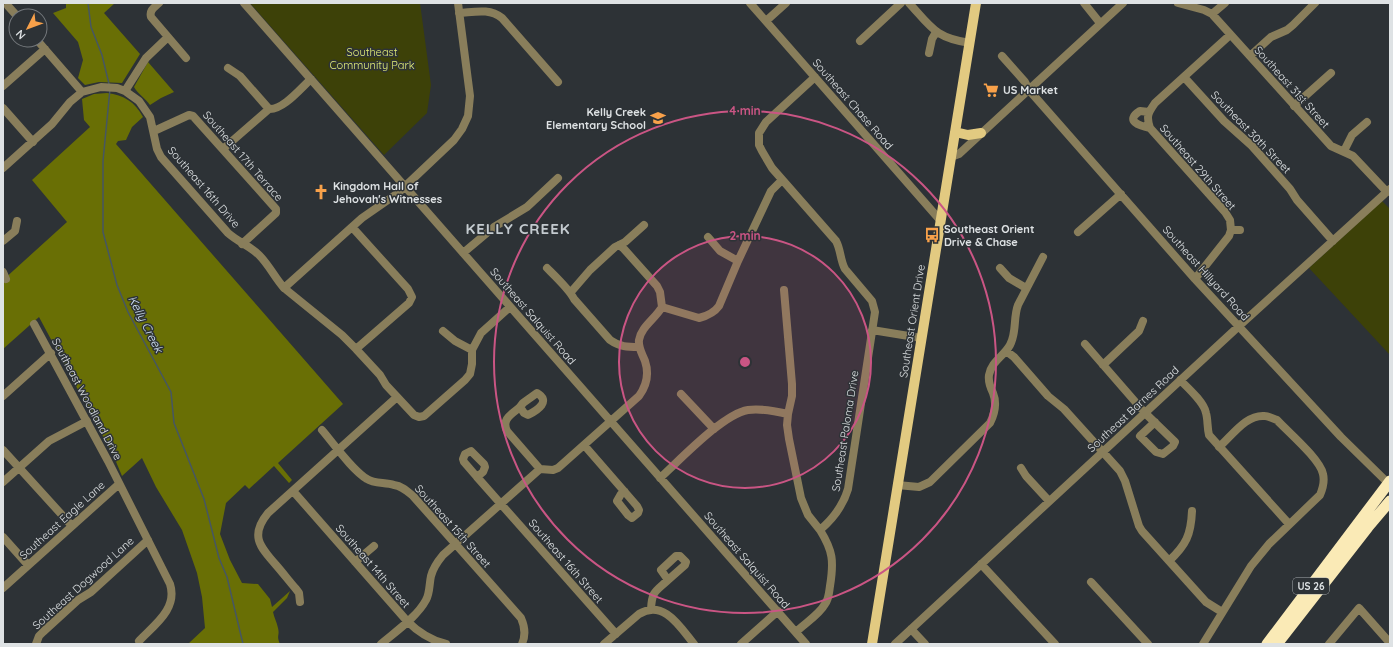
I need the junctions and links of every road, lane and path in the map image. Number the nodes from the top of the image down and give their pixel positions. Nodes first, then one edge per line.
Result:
1 (159, 3) edge
2 (244, 3) edge
3 (458, 3) edge
4 (750, 3) edge
5 (786, 3) edge
6 (901, 3) edge
7 (909, 3) edge
8 (976, 3) edge
9 (1084, 3) edge
10 (1123, 3) edge
11 (1178, 3) edge
12 (1225, 3) edge
13 (1315, 3) edge
14 (459, 13) junction
15 (1212, 14) junction
16 (766, 21) junction
17 (1100, 23) junction
18 (936, 32) junction
19 (1230, 35) junction
20 (168, 37) junction
21 (860, 41) dead end
22 (970, 42) junction
23 (45, 49) joint
24 (929, 53) dead end
25 (1002, 56) dead end
26 (1250, 56) junction
27 (186, 58) dead end
28 (228, 68) dead end
29 (1331, 73) dead end
30 (815, 77) junction
31 (1184, 77) junction
32 (311, 79) junction
33 (558, 82) dead end
34 (3, 86) edge
35 (1029, 90) junction
36 (125, 91) junction
37 (82, 92) junction
38 (1294, 106) junction
39 (3, 108) edge
40 (269, 109) junction
41 (1148, 115) junction
42 (1367, 122) dead end
43 (1150, 128) junction
44 (154, 131) junction
45 (955, 132) junction
46 (981, 133) junction
47 (33, 142) junction
48 (224, 149) junction
49 (1344, 151) junction
50 (951, 157) junction
51 (3, 168) edge
52 (558, 178) dead end
53 (782, 180) junction
54 (405, 186) junction
55 (1388, 190) edge
56 (1120, 194) junction
57 (940, 220) junction
58 (17, 221) dead end
59 (644, 225) dead end
60 (352, 227) junction
61 (1078, 232) dead end
62 (708, 237) dead end
63 (3, 241) edge
64 (1333, 241) junction
65 (242, 244) junction
66 (619, 245) junction
67 (463, 254) junction
68 (1043, 257) dead end
69 (738, 261) junction
70 (547, 268) dead end
71 (1000, 268) dead end
72 (1195, 278) junction
73 (284, 288) junction
74 (1026, 288) junction
75 (784, 290) dead end
76 (571, 292) junction
77 (510, 307) junction
78 (662, 307) junction
79 (1143, 321) dead end
80 (34, 324) dead end
81 (1239, 326) junction
82 (872, 330) junction
83 (448, 332) dead end
84 (921, 338) junction
85 (1085, 344) dead end
86 (639, 347) junction
87 (356, 349) junction
88 (472, 350) junction
89 (1006, 351) junction
90 (51, 354) junction
91 (1103, 365) junction
92 (1180, 380) junction
93 (681, 394) dead end
94 (3, 396) edge
95 (397, 397) junction
96 (520, 407) dead end
97 (1145, 413) junction
98 (788, 414) junction
99 (87, 421) junction
100 (611, 422) junction
101 (1155, 422) junction
102 (1131, 426) junction
103 (714, 429) junction
104 (322, 430) dead end
105 (1140, 436) junction
106 (584, 445) junction
107 (1220, 447) junction
108 (339, 449) junction
109 (3, 450) edge
110 (1103, 452) junction
111 (19, 467) junction
112 (1021, 468) dead end
113 (540, 469) junction
114 (477, 477) dead end
115 (660, 478) junction
116 (3, 482) edge
117 (119, 484) junction
118 (897, 485) junction
119 (1390, 485) edge
120 (293, 491) junction
121 (625, 492) dead end
122 (1390, 501) edge
123 (1049, 502) junction
124 (501, 503) junction
125 (1192, 511) dead end
126 (1289, 524) junction
127 (72, 526) junction
128 (820, 530) junction
129 (3, 536) edge
130 (148, 540) junction
131 (455, 543) junction
132 (1355, 543) junction
133 (374, 546) dead end
134 (1169, 561) junction
135 (355, 562) junction
136 (981, 564) junction
137 (28, 565) junction
138 (668, 580) dead end
139 (1091, 582) dead end
140 (3, 588) edge
141 (300, 602) dead end
142 (651, 609) junction
143 (778, 611) junction
144 (1222, 612) junction
145 (407, 621) junction
146 (911, 629) junction
147 (796, 632) junction
148 (616, 634) junction
149 (139, 641) dead end
150 (873, 642) edge
151 (1390, 642) edge
152 (36, 644) edge
153 (381, 644) edge
154 (446, 644) edge
155 (522, 644) edge
156 (604, 644) edge
157 (694, 644) edge
158 (740, 644) edge
159 (806, 644) edge
160 (895, 644) edge
161 (925, 644) edge
162 (1056, 644) edge
163 (1148, 644) edge
164 (1203, 644) edge
165 (1267, 644) edge
166 (1277, 644) edge
167 (1329, 644) edge

1 - 20 street
2 - 32 street, Southeast Salquist Road
3 - 14 street
4 - 16 street, Southeast Chase Road
5 - 16 street
6 - 21 street
7 - 18 street
8 - 22 main road, Southeast Orient Drive
9 - 17 street
10 - 17 street
11 - 15 street, Southeast 31st Street
12 - 15 street
13 - 26 street
14 - 33 street
14 - 54 street
15 - 19 street, Southeast 31st Street
16 - 30 street, Southeast Chase Road
17 - 35 street
18 - 22 street
18 - 24 street
19 - 26 street, Southeast 31st Street
19 - 31 street
20 - 27 street
20 - 36 street
22 - 45 main road, Southeast Orient Drive
23 - 34 street
23 - 37 street
25 - 35 street, Southeast Hillyard Road
26 - 38 street, Southeast 31st Street
28 - 40 street
29 - 38 street
30 - 53 street
30 - 57 street, Southeast Chase Road
31 - 41 street
31 - 64 street, Southeast 30th Street
32 - 40 street
32 - 54 street, Southeast Salquist Road
35 - 46 street
35 - 56 street, Southeast Hillyard Road
36 - 37 street, Southeast 16th Drive
36 - 44 street, Southeast 16th Drive
37 - 47 street
38 - 49 street, Southeast 31st Street
39 - 47 street
40 - 48 street
41 - 43 street, Southeast 29th Street
41 - 43 street
42 - 49 street
43 - 72 street, Southeast 29th Street
44 - 48 street, Southeast 17th Terrace
44 - 65 street, Southeast 16th Drive
45 - 46 main road
45 - 50 main road, Southeast Orient Drive
46 - 50 street
47 - 51 street
48 - 65 street, Southeast 17th Terrace
49 - 55 street, Southeast 31st Street
50 - 57 main road, Southeast Orient Drive
52 - 67 street
53 - 69 street
53 - 82 street, Southeast Paloma Drive
54 - 60 street
54 - 67 street, Southeast Salquist Road
55 - 64 street, Southeast Barnes Road
56 - 61 street
56 - 72 street, Southeast Hillyard Road
57 - 84 main road, Southeast Orient Drive
58 - 63 street
59 - 66 street
60 - 73 street
60 - 87 street
62 - 69 street
64 - 81 street, Southeast Barnes Road
65 - 73 street, Southeast 16th Drive
66 - 76 street
66 - 78 street
67 - 77 street, Southeast Salquist Road
68 - 74 street
69 - 78 street
70 - 76 street
71 - 74 street
72 - 81 street, Southeast Hillyard Road
73 - 87 street, Southeast 16th Drive
74 - 89 street
75 - 98 street
76 - 86 street
77 - 88 street
77 - 100 street, Southeast Salquist Road
78 - 86 street
79 - 91 street
80 - 90 street, Southeast Woodland Drive
81 - 92 street, Southeast Barnes Road
81 - 119 street, Southeast Hillyard Road
82 - 84 street
82 - 128 street, Southeast Paloma Drive
83 - 88 street
84 - 118 main road, Southeast Orient Drive
85 - 91 street
86 - 100 street
87 - 95 street, Southeast 16th Drive
88 - 95 street, Southeast 16th Drive
89 - 110 street
89 - 118 street
90 - 94 street
90 - 99 street, Southeast Woodland Drive
91 - 97 street
92 - 97 street, Southeast Barnes Road
92 - 107 street
93 - 103 street
95 - 108 street
96 - 113 street
97 - 101 street
97 - 102 street, Southeast Barnes Road
98 - 103 street
98 - 128 street
99 - 111 street
99 - 117 street, Southeast Woodland Drive
100 - 106 street
100 - 115 street, Southeast Salquist Road
101 - 105 street
101 - 105 street
102 - 105 street
102 - 110 street, Southeast Barnes Road
103 - 115 street
104 - 108 street, Southeast 15th Street
106 - 113 street
106 - 121 street
107 - 126 street
107 - 126 street
108 - 120 street
108 - 131 street, Southeast 15th Street
109 - 111 street
110 - 123 street, Southeast Barnes Road
110 - 134 street
111 - 116 street
111 - 127 street
112 - 123 street
113 - 124 street
114 - 124 street, Southeast 16th Street
115 - 143 street, Southeast Salquist Road
117 - 127 street, Southeast Eagle Lane
117 - 130 street, Southeast Woodland Drive
118 - 150 main road, Southeast Orient Drive
119 - 132 highway
119 - 165 highway, US 26
120 - 135 street, Southeast 14th Street
120 - 141 street
122 - 132 highway, US 26
123 - 136 street, Southeast Barnes Road
124 - 131 street
124 - 148 street, Southeast 16th Street
125 - 134 street
126 - 144 street
127 - 137 street, Southeast Eagle Lane
128 - 147 street
129 - 137 street
130 - 149 street, Southeast Woodland Drive
130 - 152 street, Southeast Dogwood Lane
131 - 145 street
131 - 155 street, Southeast 15th Street
132 - 166 highway, US 26
133 - 135 street
134 - 144 street
135 - 145 street, Southeast 14th Street
136 - 146 street, Southeast Barnes Road
136 - 162 street
137 - 140 street, Southeast Eagle Lane
138 - 142 street
139 - 163 street
142 - 148 street
142 - 157 street
143 - 147 street, Southeast Salquist Road
143 - 158 street
144 - 164 street
145 - 153 street
145 - 154 street, Southeast 14th Street
146 - 160 street, Southeast Barnes Road
146 - 161 street
147 - 159 street, Southeast Salquist Road
148 - 156 street
151 - 167 street

